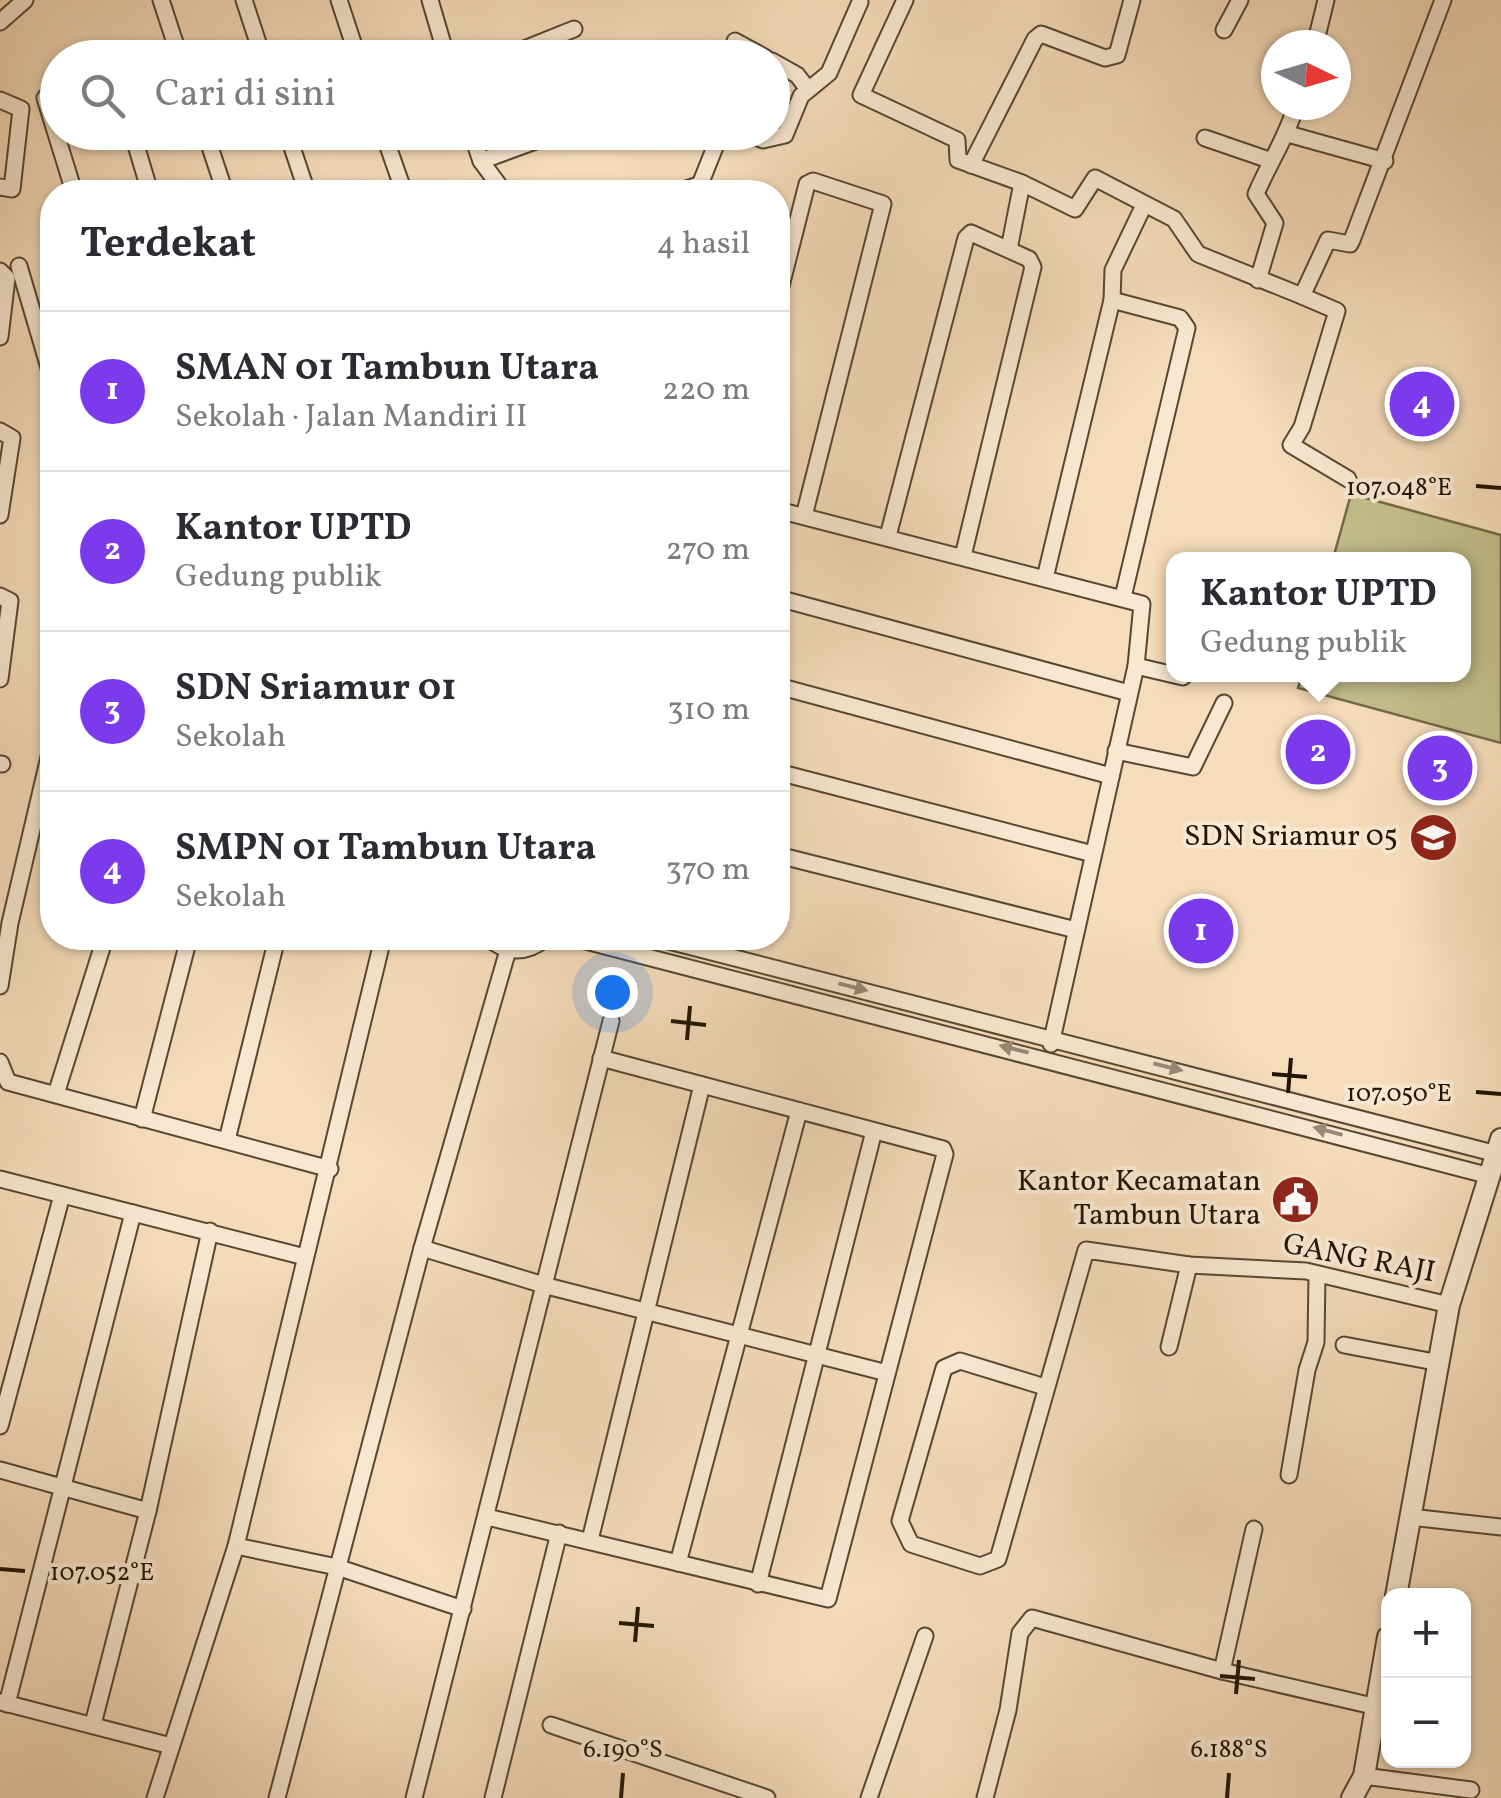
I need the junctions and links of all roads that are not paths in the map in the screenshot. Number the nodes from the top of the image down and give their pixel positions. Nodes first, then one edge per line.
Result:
1 (24, 0) edge
2 (161, 0) edge
3 (244, 0) edge
4 (338, 0) edge
5 (430, 0) edge
6 (905, 0) edge
7 (1132, 0) edge
8 (1240, 0) edge
9 (1326, 0) edge
10 (1443, 0) edge
11 (860, 2) edge
12 (0, 22) edge
13 (574, 29) dead end
14 (1224, 30) dead end
15 (1319, 30) edge
16 (174, 40) edge
17 (257, 40) edge
18 (352, 40) edge
19 (442, 40) edge
20 (547, 40) edge
21 (790, 71) edge
22 (807, 88) junction
23 (0, 100) edge
24 (1292, 120) edge
25 (790, 124) edge
26 (1288, 134) junction
27 (1204, 138) dead end
28 (61, 150) edge
29 (137, 150) edge
30 (211, 150) edge
31 (294, 150) edge
32 (390, 150) edge
33 (477, 150) edge
34 (511, 150) edge
35 (713, 150) edge
36 (1269, 160) junction
37 (1385, 160) junction
38 (481, 161) junction
39 (970, 165) junction
40 (70, 180) edge
41 (146, 180) edge
42 (221, 180) edge
43 (303, 180) edge
44 (400, 180) edge
45 (495, 180) edge
46 (701, 180) edge
47 (1022, 183) junction
48 (0, 187) edge
49 (1144, 205) junction
50 (1009, 248) junction
51 (790, 249) edge
52 (19, 266) dead end
53 (0, 271) edge
54 (1258, 280) junction
55 (1302, 296) junction
56 (1112, 300) junction
57 (40, 322) edge
58 (0, 338) edge
59 (0, 431) edge
60 (1348, 480) dead end
61 (790, 513) edge
62 (0, 515) edge
63 (804, 516) junction
64 (888, 536) junction
65 (962, 556) junction
66 (1044, 578) junction
67 (0, 596) edge
68 (1123, 597) junction
69 (790, 601) edge
70 (1136, 666) junction
71 (1166, 673) edge
72 (0, 679) edge
73 (790, 689) edge
74 (1129, 693) junction
75 (1224, 703) dead end
76 (1116, 751) junction
77 (790, 775) edge
78 (1110, 776) junction
79 (40, 825) edge
80 (1093, 854) junction
81 (790, 857) edge
82 (1076, 930) junction
83 (101, 950) edge
84 (186, 950) edge
85 (274, 950) edge
86 (380, 950) edge
87 (508, 950) edge
88 (622, 950) edge
89 (705, 950) edge
90 (818, 978) junction
91 (0, 986) edge
92 (812, 998) junction
93 (611, 1021) dead end
94 (1052, 1038) junction
95 (601, 1058) junction
96 (1048, 1058) junction
97 (0, 1062) edge
98 (702, 1085) junction
99 (56, 1094) junction
100 (799, 1111) junction
101 (142, 1119) junction
102 (1380, 1121) junction
103 (874, 1131) junction
104 (227, 1140) junction
105 (1374, 1143) junction
106 (1499, 1146) edge
107 (330, 1170) junction
108 (1490, 1176) junction
109 (0, 1179) edge
110 (62, 1195) junction
111 (133, 1213) junction
112 (210, 1231) junction
113 (422, 1248) junction
114 (306, 1257) junction
115 (1189, 1265) junction
116 (1317, 1275) junction
117 (546, 1286) junction
118 (1450, 1305) junction
119 (644, 1310) junction
120 (740, 1335) junction
121 (1344, 1344) dead end
122 (1169, 1347) dead end
123 (816, 1354) junction
124 (1440, 1363) junction
125 (887, 1373) junction
126 (1044, 1388) junction
127 (0, 1426) edge
128 (0, 1470) edge
129 (1290, 1475) dead end
130 (64, 1490) junction
131 (148, 1511) junction
132 (487, 1517) junction
133 (1410, 1517) junction
134 (1501, 1527) edge
135 (1254, 1530) dead end
136 (559, 1534) junction
137 (590, 1540) junction
138 (236, 1546) junction
139 (678, 1563) junction
140 (337, 1567) junction
141 (758, 1584) junction
142 (1397, 1588) edge
143 (463, 1609) junction
144 (925, 1636) dead end
145 (1222, 1671) junction
146 (1382, 1678) edge
147 (4, 1703) edge
148 (1377, 1708) junction
149 (92, 1724) junction
150 (551, 1726) dead end
151 (172, 1746) junction
152 (1364, 1776) junction
153 (1471, 1790) dead end
154 (156, 1798) edge
155 (277, 1798) edge
156 (414, 1798) edge
157 (492, 1798) edge
158 (767, 1798) edge
159 (869, 1798) edge
160 (985, 1798) edge
161 (1352, 1798) edge

1 - 12 street
2 - 16 street
3 - 17 street
4 - 18 street
5 - 19 street
6 - 39 street
7 - 39 street
8 - 14 street
9 - 15 street
10 - 37 street
11 - 22 street
13 - 20 street
21 - 22 street
22 - 25 street
23 - 48 street
24 - 26 street
26 - 36 street
26 - 37 street
27 - 36 street
28 - 40 street
29 - 41 street
30 - 42 street
31 - 43 street
32 - 44 street
33 - 38 street
34 - 38 street
35 - 46 street
36 - 54 street
37 - 55 street
38 - 45 street
39 - 47 street
47 - 49 street
47 - 50 street
49 - 54 street
49 - 56 street
50 - 64 street
50 - 65 street
51 - 63 street
52 - 57 street
53 - 58 street
54 - 55 street
55 - 60 street
56 - 66 street
56 - 68 street
59 - 62 street
61 - 63 street
63 - 64 street
64 - 65 street
65 - 66 street
66 - 68 street
67 - 72 street
68 - 70 street
69 - 74 street
70 - 71 street
70 - 74 street
73 - 78 street
74 - 76 street
75 - 76 street
76 - 78 street
77 - 80 street
78 - 80 street
79 - 91 street
80 - 82 street
81 - 82 street
82 - 94 street
83 - 99 street
84 - 101 street
85 - 104 street
86 - 107 street
87 - 113 street
88 - 92 street
89 - 90 street
90 - 92 street
90 -> 94 street
96 -> 92 street
93 - 95 street
94 - 96 street
94 -> 102 street
95 - 98 street
95 - 117 street
105 -> 96 street
97 - 99 street
98 - 100 street
98 - 119 street
99 - 101 street
100 - 103 street
100 - 120 street
101 - 104 street
102 - 105 street
102 - 106 street
103 - 123 street
103 - 125 street
104 - 107 street
105 - 108 street
106 - 108 street
107 - 114 street
108 - 118 street
109 - 110 street
110 - 111 street
110 - 127 street
111 - 112 street
111 - 130 street
112 - 114 street
112 - 131 street
113 - 117 street
113 - 140 street
114 - 138 street
115 - 116 street, GANG RAJI
115 - 122 street
115 - 126 street, GANG RAJI
116 - 118 street, GANG RAJI
116 - 129 street
117 - 119 street
117 - 132 street
118 - 124 street
119 - 120 street
119 - 137 street
120 - 123 street
120 - 139 street
121 - 124 street
123 - 125 street
123 - 141 street
124 - 133 street
125 - 141 street
126 - 126 street
128 - 130 street
130 - 131 street
130 - 147 street
131 - 149 street
132 - 136 street
132 - 143 street
133 - 134 street
133 - 142 street
135 - 145 street
136 - 137 street
136 - 157 street
137 - 139 street
138 - 140 street
138 - 151 street
139 - 141 street
140 - 143 street
140 - 155 street
143 - 156 street
144 - 159 street
145 - 148 street
145 - 160 street
146 - 148 street
147 - 149 street
148 - 152 street
149 - 151 street
150 - 158 street
151 - 154 street
152 - 153 street
152 - 161 street

